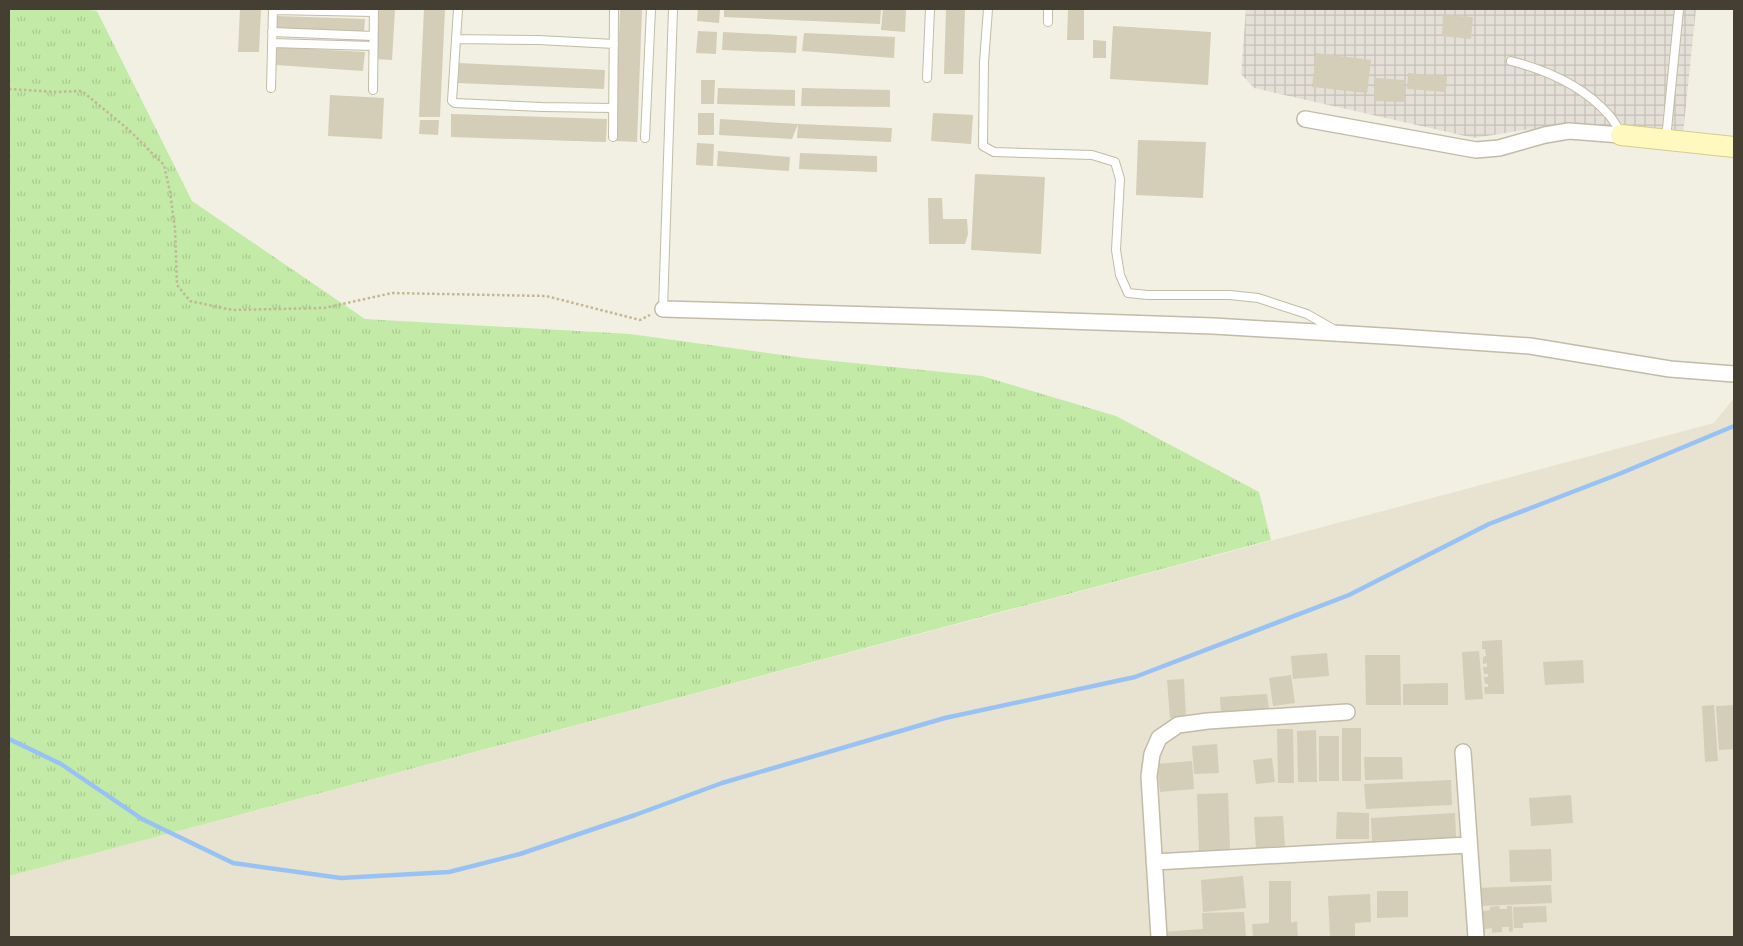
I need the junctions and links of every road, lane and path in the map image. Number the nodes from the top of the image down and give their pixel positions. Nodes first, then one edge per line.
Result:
1 (273, 9) edge
2 (458, 9) edge
3 (614, 9) edge
4 (651, 9) edge
5 (673, 9) edge
6 (930, 9) edge
7 (988, 9) edge
8 (1048, 9) edge
9 (1679, 9) edge
10 (374, 10) edge
11 (1048, 22) dead end
12 (272, 32) junction
13 (374, 36) junction
14 (456, 39) junction
15 (272, 43) junction
16 (614, 44) junction
17 (373, 46) junction
18 (1511, 61) dead end
19 (927, 78) dead end
20 (271, 88) dead end
21 (9, 89) edge
22 (372, 90) dead end
23 (613, 108) junction
24 (1305, 119) dead end
25 (1621, 134) junction
26 (613, 137) dead end
27 (645, 138) dead end
28 (1666, 139) junction
29 (1734, 147) edge
30 (663, 309) junction
31 (1341, 334) junction
32 (1734, 374) edge
33 (1347, 712) dead end
34 (1463, 752) dead end
35 (1468, 845) junction
36 (1154, 862) junction
37 (1159, 937) edge
38 (1476, 937) edge

1 - 10 lane
1 - 12 lane
2 - 14 lane
3 - 16 lane
4 - 27 lane
5 - 30 lane
6 - 19 lane
7 - 31 lane
8 - 11 lane
9 - 28 lane
10 - 13 lane
12 - 13 lane
12 - 15 lane
13 - 17 lane
14 - 16 lane
14 - 23 lane
15 - 17 lane
15 - 20 lane
16 - 23 lane
17 - 22 lane
18 - 25 lane
21 - 30 path
23 - 26 lane
24 - 25 street
25 - 28 street
28 - 29 street
30 - 31 street
31 - 32 street
33 - 36 street
34 - 35 street
35 - 36 street
35 - 38 street
36 - 37 street

